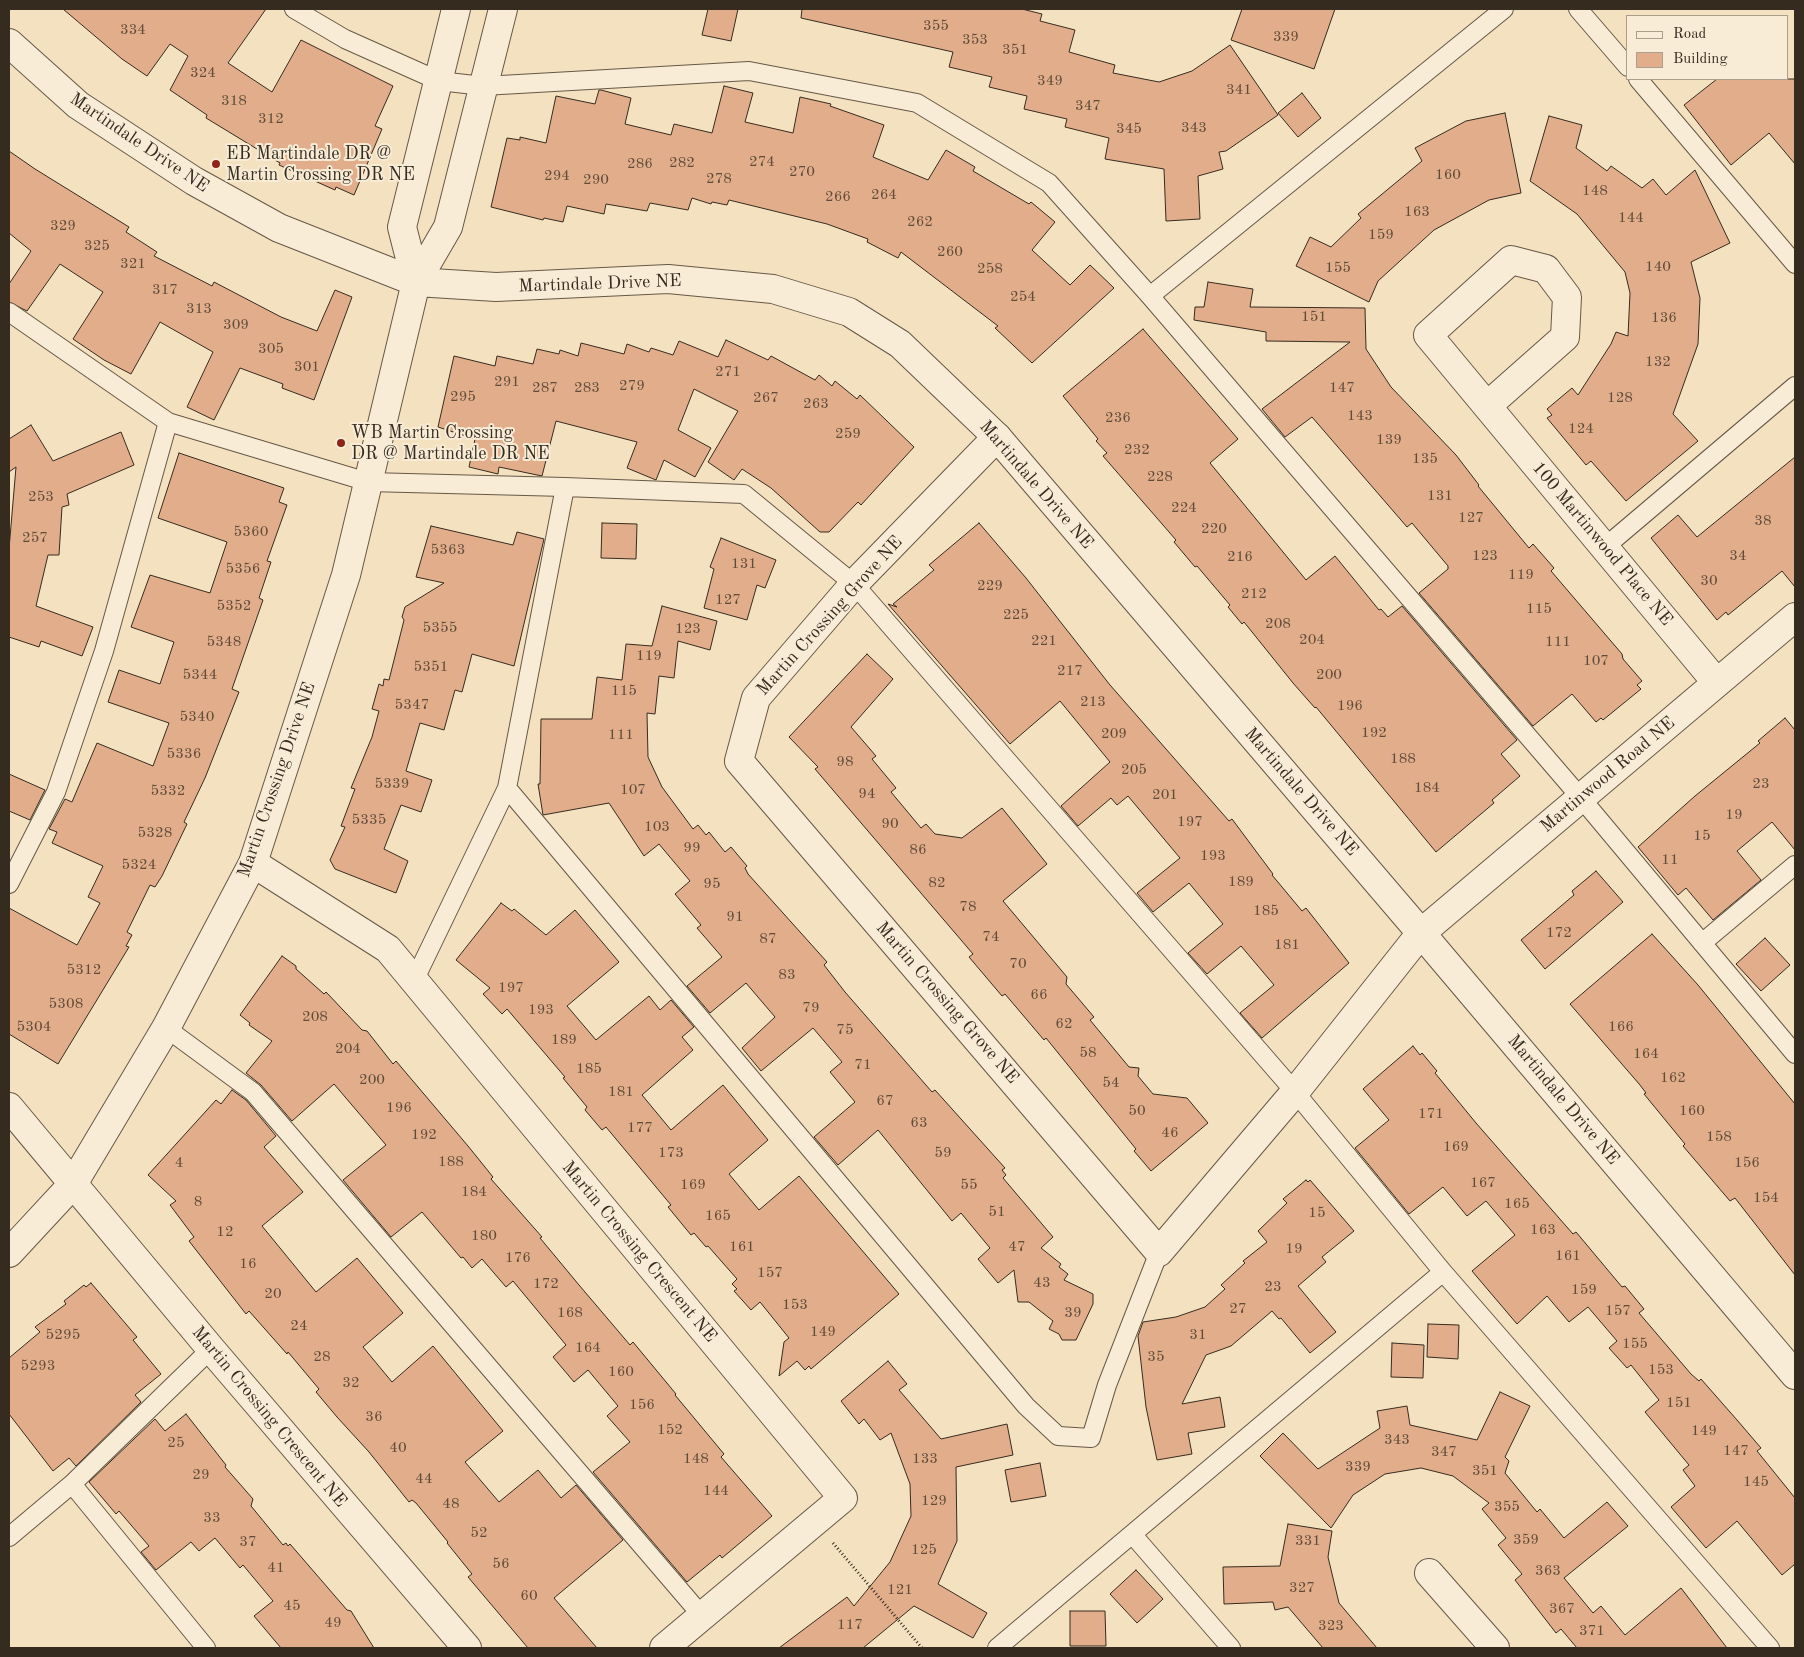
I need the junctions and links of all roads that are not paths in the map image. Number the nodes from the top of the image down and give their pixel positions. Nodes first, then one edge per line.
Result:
1 (294, 9) edge
2 (456, 9) edge
3 (503, 9) edge
4 (1504, 9) edge
5 (1578, 9) edge
6 (9, 43) edge
7 (1626, 65) edge
8 (1639, 80) edge
9 (439, 81) junction
10 (484, 86) junction
11 (1795, 264) edge
12 (416, 282) junction
13 (1150, 296) junction
14 (9, 312) edge
15 (1795, 386) edge
16 (1487, 406) junction
17 (168, 422) junction
18 (997, 437) junction
19 (368, 482) junction
20 (565, 487) junction
21 (1605, 547) junction
22 (854, 584) junction
23 (1795, 617) edge
24 (1717, 682) junction
25 (507, 788) junction
26 (1581, 798) junction
27 (253, 864) junction
28 (1795, 865) edge
29 (9, 884) edge
30 (1422, 933) junction
31 (1702, 942) junction
32 (414, 981) junction
33 (166, 1028) junction
34 (1795, 1054) edge
35 (1295, 1092) junction
36 (9, 1106) edge
37 (73, 1184) junction
38 (1159, 1252) junction
39 (9, 1253) edge
40 (1444, 1272) junction
41 (211, 1349) junction
42 (1795, 1375) edge
43 (72, 1484) junction
44 (1132, 1534) junction
45 (9, 1537) edge
46 (1429, 1573) dead end
47 (703, 1617) junction
48 (206, 1648) edge
49 (467, 1648) edge
50 (664, 1648) edge
51 (997, 1648) edge
52 (1231, 1648) edge
53 (1495, 1648) edge
54 (1770, 1648) edge

1 - 9 lane
2 - 9 street, Martin Crossing Drive NE
3 - 10 street, Martin Crossing Drive NE
4 - 13 lane
5 - 7 lane
6 - 12 street, Martindale Drive NE
8 - 11 lane
9 - 10 lane
9 - 12 street, Martin Crossing Drive NE
10 - 12 street, Martin Crossing Drive NE
10 - 13 lane
12 - 18 street, Martindale Drive NE
12 - 19 street, Martin Crossing Drive NE
13 - 26 lane
14 - 17 lane
15 - 21 lane
16 - 16 street, 100 Martinwood Place NE
16 - 21 street, 100 Martinwood Place NE
17 - 19 lane
17 - 29 lane
18 - 22 street, Martin Crossing Grove NE
18 - 30 street, Martindale Drive NE
19 - 20 lane
19 - 27 street, Martin Crossing Drive NE
20 - 22 lane
20 - 25 lane
21 - 24 street, 100 Martinwood Place NE
22 - 35 lane
22 - 38 street, Martin Crossing Grove NE
23 - 24 street, Martinwood Road NE
24 - 26 street, Martinwood Road NE
25 - 32 lane
25 - 38 lane
26 - 30 street, Martinwood Road NE
26 - 31 lane
27 - 32 street, Martin Crossing Crescent NE
27 - 33 street, Martin Crossing Drive NE
28 - 31 lane
30 - 35 street
30 - 42 street, Martindale Drive NE
31 - 34 lane
32 - 47 street, Martin Crossing Crescent NE
33 - 37 street, Martin Crossing Drive NE
33 - 47 lane
35 - 38 street
35 - 40 lane
36 - 37 street, Martin Crossing Crescent NE
37 - 39 street, Martin Crossing Drive NE
37 - 41 street, Martin Crossing Crescent NE
40 - 44 lane
40 - 54 lane
41 - 43 lane
41 - 49 street, Martin Crossing Crescent NE
43 - 45 lane
43 - 48 lane
44 - 51 lane
44 - 52 lane
46 - 53 street
47 - 50 street, Martin Crossing Crescent NE

